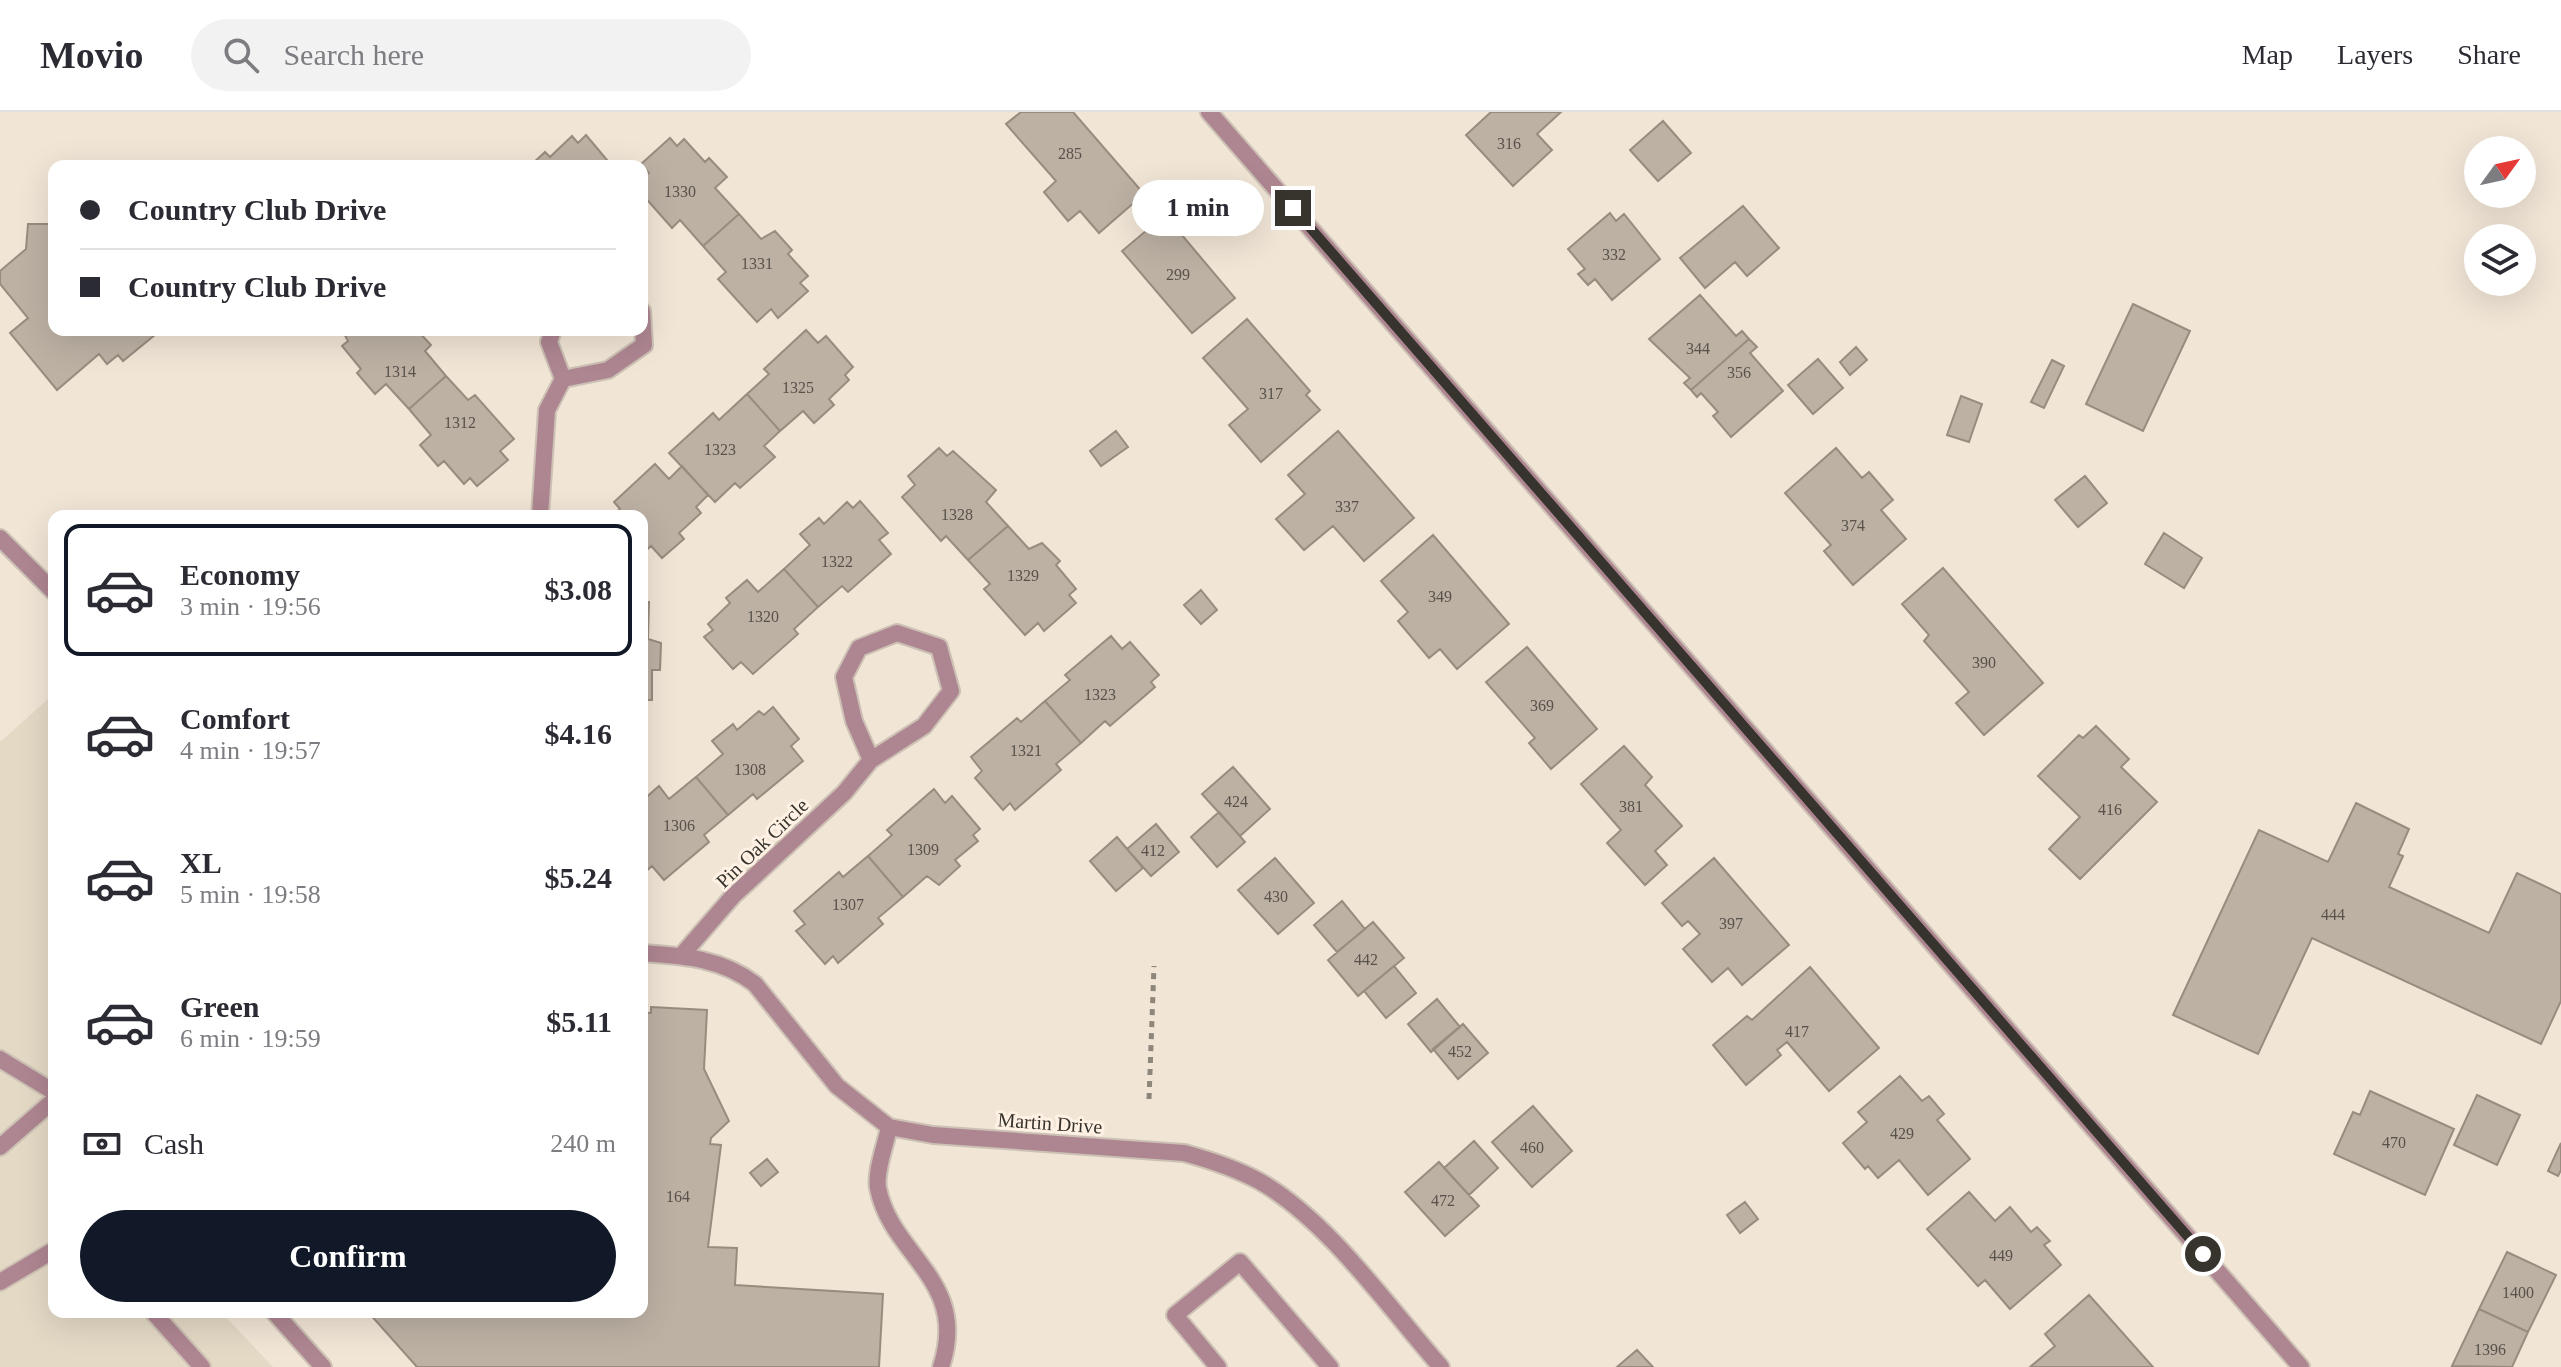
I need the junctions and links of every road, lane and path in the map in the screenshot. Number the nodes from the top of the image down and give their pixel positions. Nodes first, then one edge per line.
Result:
1 (1209, 112) edge
2 (551, 336) edge
3 (643, 336) edge
4 (563, 379) junction
5 (540, 510) edge
6 (0, 538) edge
7 (48, 586) edge
8 (871, 760) junction
9 (648, 953) edge
10 (681, 956) junction
11 (1154, 966) dead end
12 (0, 1059) edge
13 (48, 1088) edge
14 (1149, 1099) dead end
15 (48, 1105) edge
16 (889, 1127) junction
17 (0, 1147) edge
18 (48, 1254) edge
19 (0, 1282) edge
20 (158, 1318) edge
21 (279, 1318) edge
22 (202, 1367) edge
23 (323, 1367) edge
24 (941, 1367) edge
25 (1218, 1367) edge
26 (1330, 1367) edge
27 (1441, 1367) edge
28 (2301, 1367) edge

1 - 28 street
2 - 4 street
3 - 4 street
4 - 5 street
6 - 7 street
8 - 8 street, Pin Oak Circle
8 - 10 street, Pin Oak Circle
9 - 10 street, Martin Drive
10 - 16 street, Martin Drive
11 - 14 path
12 - 13 street
15 - 17 street
16 - 24 street
16 - 27 street, Martin Drive
18 - 19 street
20 - 22 street
21 - 23 street
25 - 26 street

